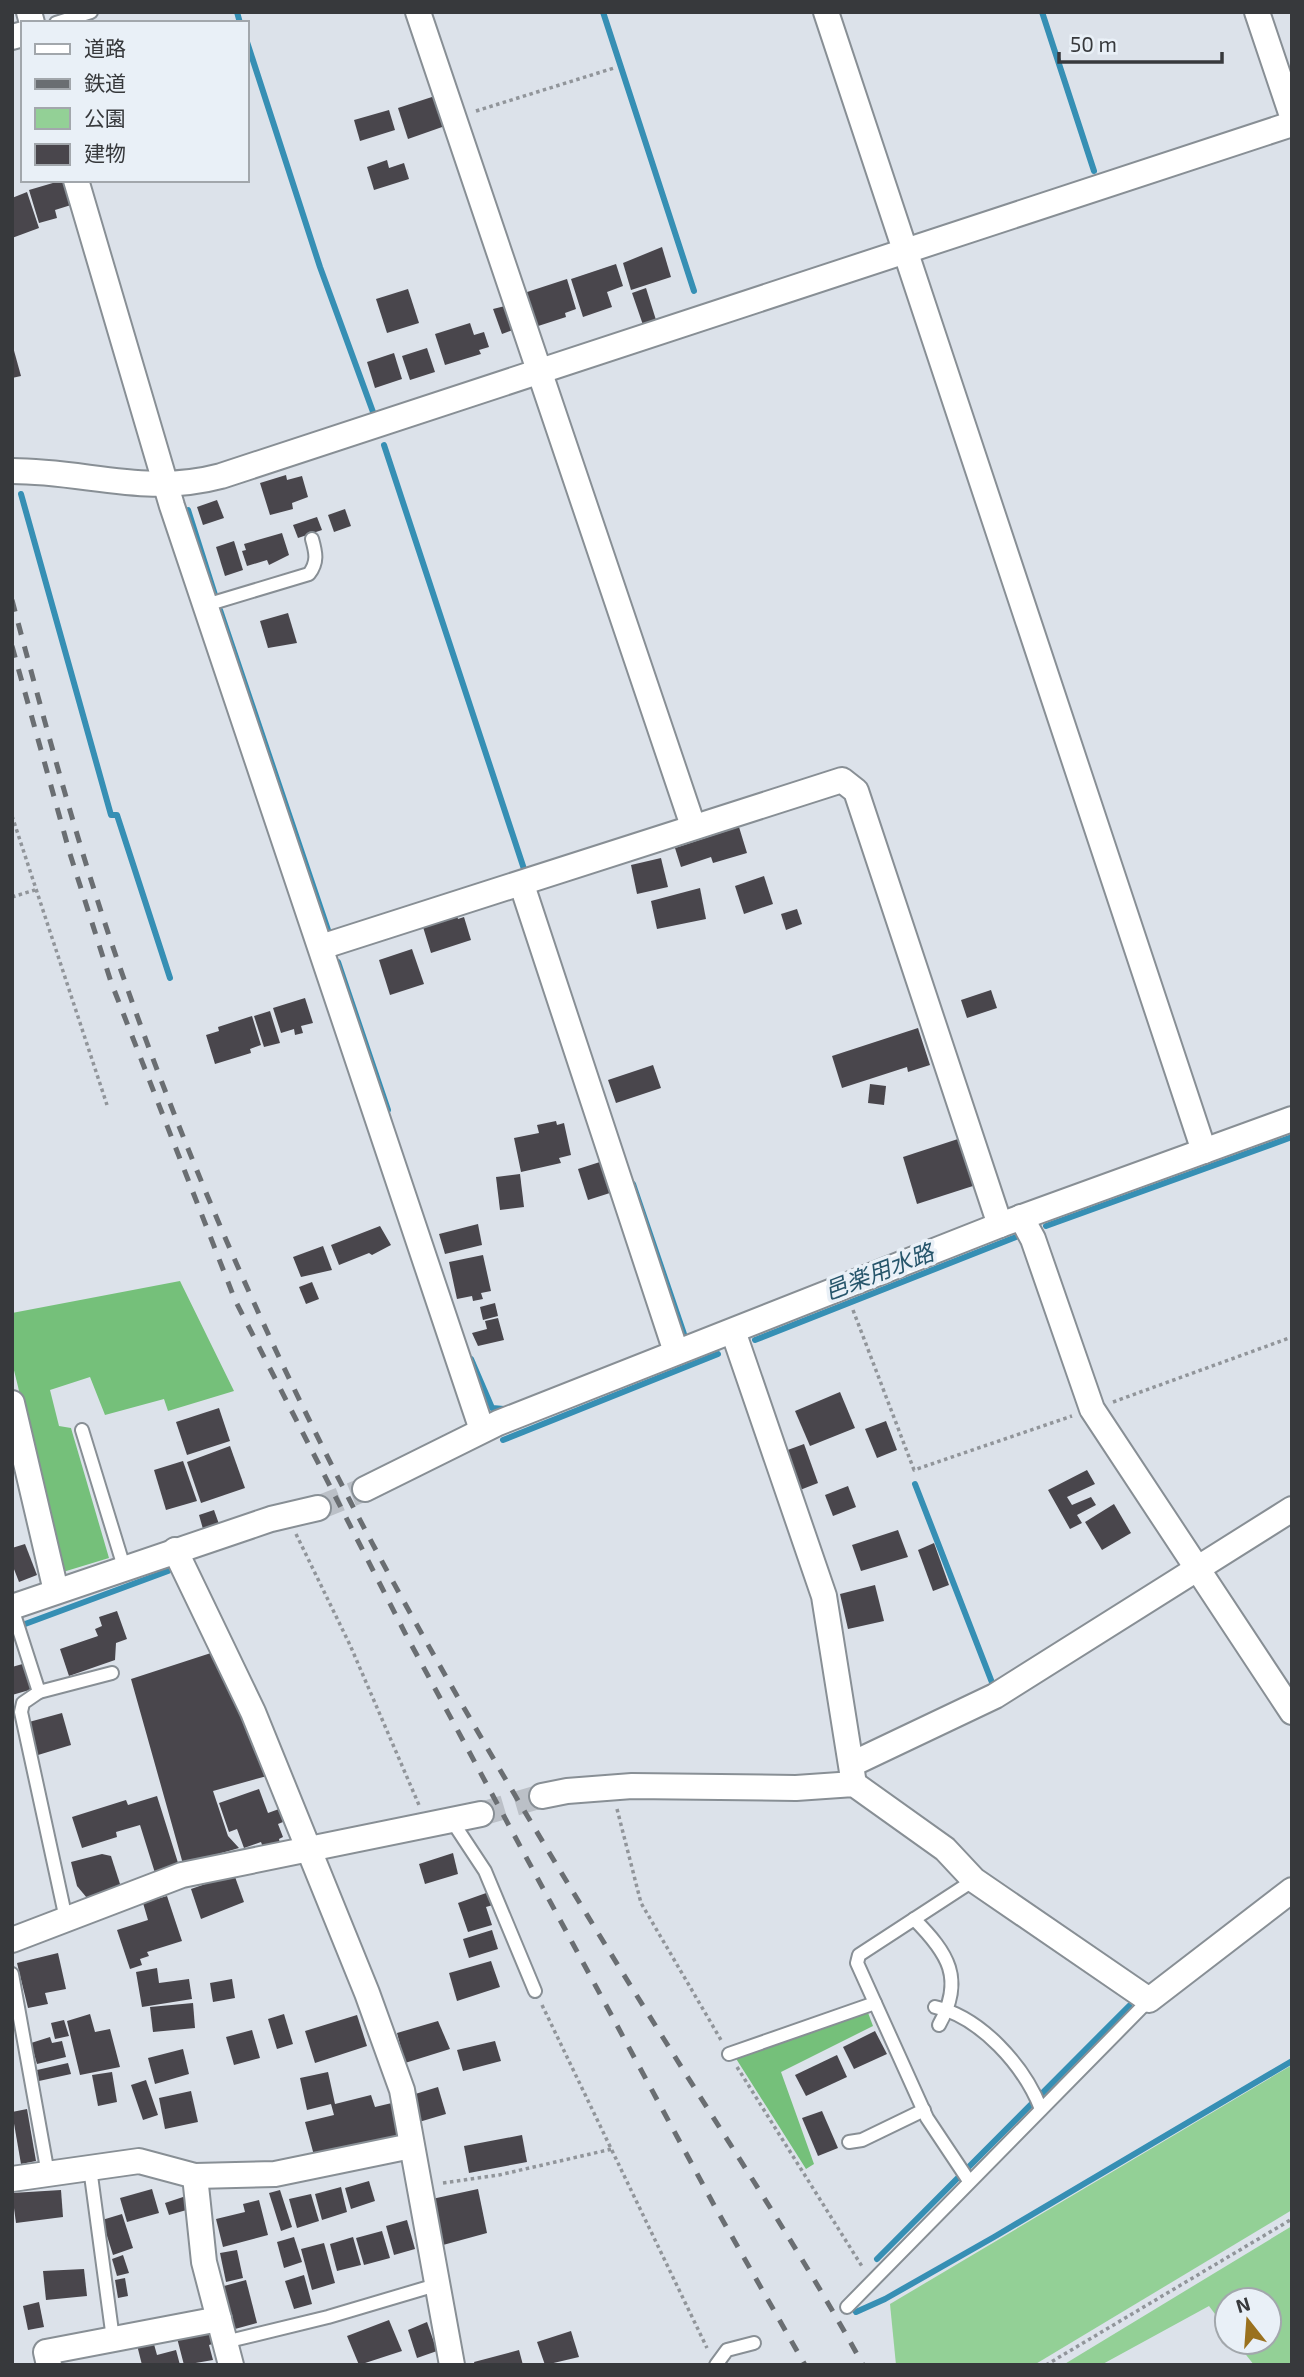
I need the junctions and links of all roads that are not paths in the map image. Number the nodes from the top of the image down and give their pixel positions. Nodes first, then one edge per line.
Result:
1 (91, 12) edge
2 (826, 12) edge
3 (1257, 12) edge
4 (422, 13) edge
5 (62, 21) edge
6 (1292, 116) edge
7 (1292, 124) edge
8 (77, 182) edge
9 (905, 250) junction
10 (540, 373) junction
11 (12, 471) edge
12 (166, 486) junction
13 (312, 539) dead end
14 (206, 604) junction
15 (693, 827) junction
16 (522, 884) junction
17 (321, 947) junction
18 (1292, 1119) edge
19 (1204, 1151) junction
20 (1011, 1221) junction
21 (733, 1331) junction
22 (676, 1352) junction
23 (12, 1403) edge
24 (82, 1430) dead end
25 (482, 1430) junction
26 (365, 1489) tunnel mouth
27 (318, 1508) tunnel mouth
28 (1292, 1509) edge
29 (175, 1550) junction
30 (124, 1567) junction
31 (1199, 1570) junction
32 (56, 1591) junction
33 (12, 1608) edge
34 (112, 1673) dead end
35 (38, 1692) junction
36 (1292, 1712) edge
37 (16, 1716) edge
38 (853, 1774) junction
39 (542, 1796) tunnel mouth
40 (481, 1815) tunnel mouth
41 (440, 1824) junction
42 (309, 1849) junction
43 (974, 1880) junction
44 (1292, 1890) edge
45 (66, 1919) junction
46 (914, 1919) junction
47 (12, 1940) edge
48 (12, 1974) edge
49 (535, 1991) road end
50 (1149, 2000) junction
51 (875, 2003) junction
52 (941, 2008) junction
53 (939, 2025) dead end
54 (729, 2054) dead end
55 (1041, 2109) junction
56 (924, 2110) junction
57 (849, 2142) dead end
58 (411, 2146) junction
59 (90, 2168) junction
60 (48, 2174) junction
61 (195, 2176) junction
62 (12, 2179) edge
63 (969, 2181) junction
64 (436, 2285) junction
65 (847, 2307) dead end
66 (113, 2339) junction
67 (225, 2342) edge
68 (754, 2343) dead end
69 (717, 2361) edge
70 (49, 2365) edge
71 (452, 2365) edge

1 - 5 lane
2 - 9 street
3 - 6 street
4 - 10 street
7 - 9 street
8 - 12 street
9 - 10 street
9 - 19 street
10 - 12 street
10 - 15 street
11 - 12 street
12 - 14 street
13 - 14 lane
14 - 17 street
15 - 16 street
15 - 20 street
16 - 17 street
16 - 22 street
17 - 25 street
18 - 19 street
19 - 20 street
20 - 21 street
20 - 31 street
21 - 22 street
21 - 38 street
22 - 25 street
23 - 32 street
24 - 30 lane
25 - 26 street
27 - 29 street
28 - 31 street
29 - 30 street
29 - 42 street
30 - 32 street
31 - 36 street
31 - 38 street
32 - 33 street
33 - 35 lane
34 - 35 lane
35 - 37 lane
37 - 45 lane
38 - 39 street
38 - 43 street
40 - 41 street
41 - 42 street
41 - 49 lane
42 - 45 street
42 - 58 street
43 - 46 lane
43 - 50 street
44 - 50 street
45 - 47 street
46 - 51 lane
46 - 52 lane
48 - 60 lane
50 - 55 lane
51 - 54 lane
51 - 56 lane
52 - 53 lane
52 - 55 lane
55 - 63 lane
56 - 57 lane
56 - 63 lane
58 - 61 street
58 - 64 street
59 - 60 street
59 - 61 street
59 - 66 lane
60 - 62 street
61 - 67 street
63 - 65 lane
64 - 67 lane
64 - 71 street
66 - 67 street
66 - 70 street
68 - 69 lane

